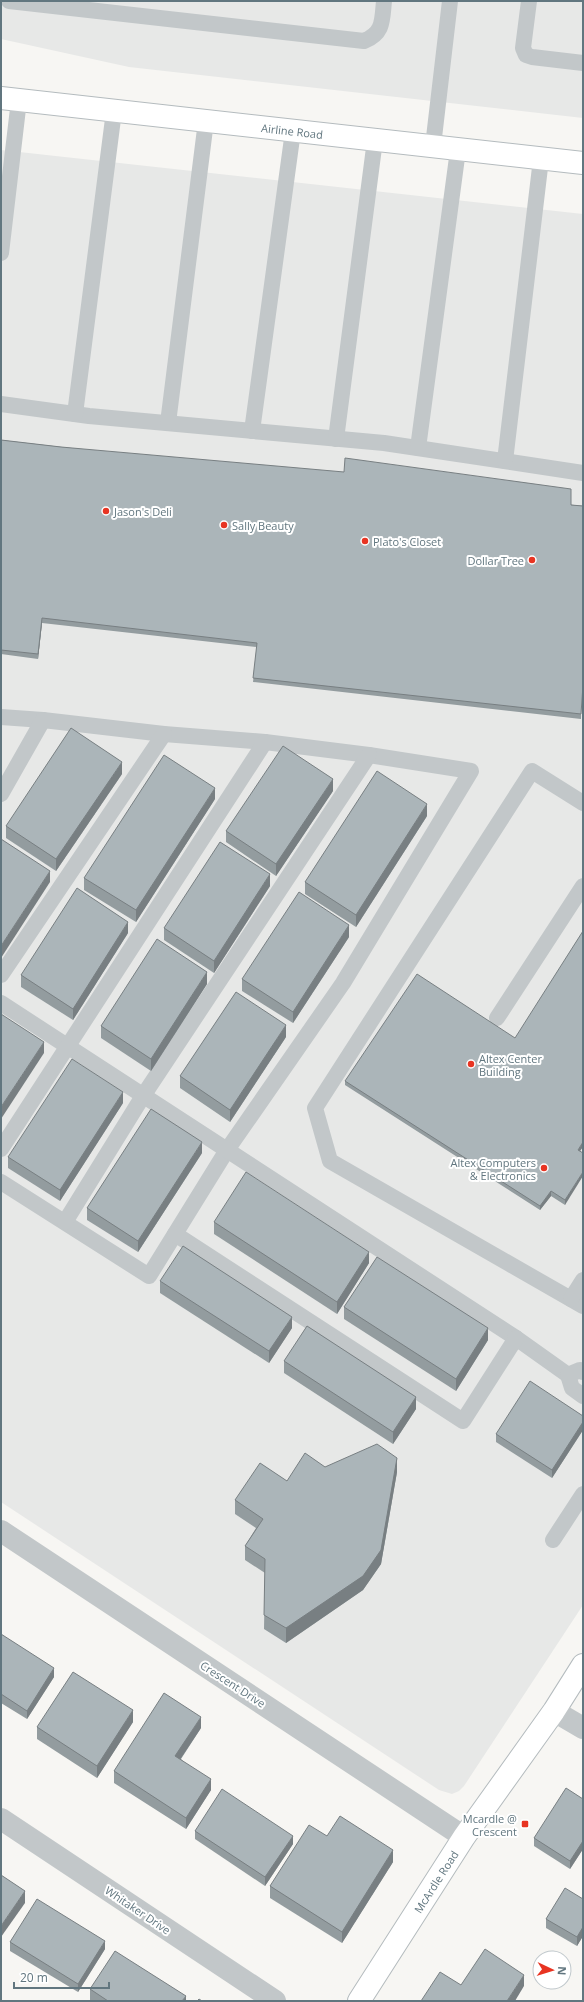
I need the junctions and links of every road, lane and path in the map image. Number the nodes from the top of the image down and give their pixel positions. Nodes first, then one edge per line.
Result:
1 (9, 1) edge
2 (384, 1) edge
3 (450, 1) edge
4 (529, 1) edge
5 (583, 63) edge
6 (10, 99) edge
7 (114, 110) junction
8 (206, 121) junction
9 (293, 131) junction
10 (375, 140) junction
11 (433, 146) junction
12 (458, 150) junction
13 (541, 159) junction
14 (583, 163) edge
15 (1, 253) edge
16 (1, 404) edge
17 (75, 414) junction
18 (168, 423) junction
19 (252, 431) junction
20 (336, 439) junction
21 (418, 448) junction
22 (505, 461) junction
23 (583, 473) edge
24 (1, 717) edge
25 (43, 720) junction
26 (164, 734) junction
27 (265, 742) junction
28 (369, 755) junction
29 (1, 794) edge
30 (583, 803) edge
31 (583, 886) edge
32 (1, 975) edge
33 (1, 1003) edge
34 (497, 1018) dead end
35 (69, 1047) junction
36 (143, 1096) junction
37 (1, 1149) edge
38 (227, 1150) junction
39 (1, 1182) edge
40 (65, 1222) junction
41 (175, 1234) junction
42 (583, 1280) edge
43 (577, 1302) edge
44 (516, 1338) junction
45 (575, 1374) edge
46 (583, 1396) edge
47 (583, 1494) edge
48 (1, 1531) edge
49 (553, 1540) dead end
50 (583, 1665) edge
51 (554, 1711) junction
52 (583, 1728) edge
53 (1, 1819) edge
54 (464, 1837) junction
55 (274, 2001) edge
56 (358, 2001) edge

1 - 2 lane
3 - 11 lane
4 - 5 lane
6 - 7 main road, Airline Road
6 - 15 lane
7 - 8 main road, Airline Road
7 - 17 lane
8 - 9 main road, Airline Road
8 - 18 lane
9 - 10 main road, Airline Road
9 - 19 lane
10 - 11 main road, Airline Road
10 - 20 lane
11 - 12 main road, Airline Road
12 - 13 main road, Airline Road
12 - 21 lane
13 - 14 main road, Airline Road
13 - 22 lane
16 - 17 lane
17 - 18 lane
18 - 19 lane
19 - 20 lane
20 - 21 lane
21 - 22 lane
22 - 23 lane
24 - 25 lane
25 - 26 lane
25 - 29 lane
26 - 27 lane
26 - 32 lane
27 - 28 lane
27 - 35 lane
28 - 36 lane
28 - 38 lane
30 - 43 lane
31 - 34 lane
33 - 35 lane
35 - 36 lane
35 - 37 lane
36 - 38 lane
36 - 40 lane
38 - 41 lane
38 - 44 lane
39 - 40 lane
40 - 41 lane
41 - 44 lane
42 - 43 lane
44 - 45 lane
45 - 46 lane
47 - 49 lane
48 - 54 street, Crescent Drive
50 - 51 main road, McArdle Road
51 - 52 street
51 - 54 main road, McArdle Road
53 - 55 street, Whitaker Drive
54 - 56 main road, McArdle Road

